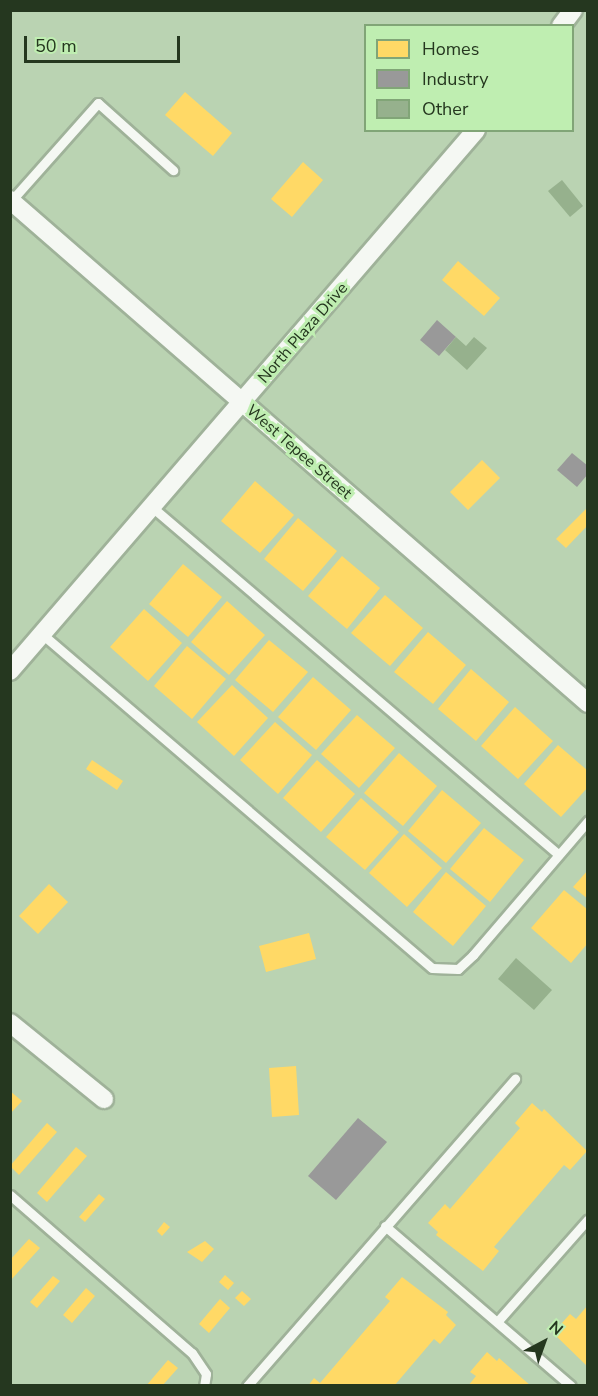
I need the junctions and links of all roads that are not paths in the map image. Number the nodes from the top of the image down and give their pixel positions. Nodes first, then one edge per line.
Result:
1 (573, 10) edge
2 (562, 24) edge
3 (474, 132) edge
4 (173, 170) dead end
5 (11, 200) edge
6 (243, 403) junction
7 (152, 507) junction
8 (42, 634) junction
9 (10, 671) edge
10 (588, 703) edge
11 (588, 821) edge
12 (559, 855) junction
13 (10, 1023) edge
14 (515, 1079) dead end
15 (104, 1099) dead end
16 (10, 1196) edge
17 (588, 1219) edge
18 (384, 1226) junction
19 (497, 1322) junction
20 (204, 1386) edge
21 (247, 1386) edge
22 (571, 1386) edge

1 - 2 street
3 - 6 street, North Plaza Drive
4 - 5 lane
5 - 6 street, West Tepee Street
6 - 7 street, North Plaza Drive
6 - 10 street, West Tepee Street
7 - 8 street, North Plaza Drive
7 - 12 lane
8 - 9 street, North Plaza Drive
8 - 12 lane
11 - 12 lane
13 - 15 street
14 - 18 lane
16 - 20 lane
17 - 19 lane
18 - 19 lane
18 - 21 lane
19 - 22 lane

